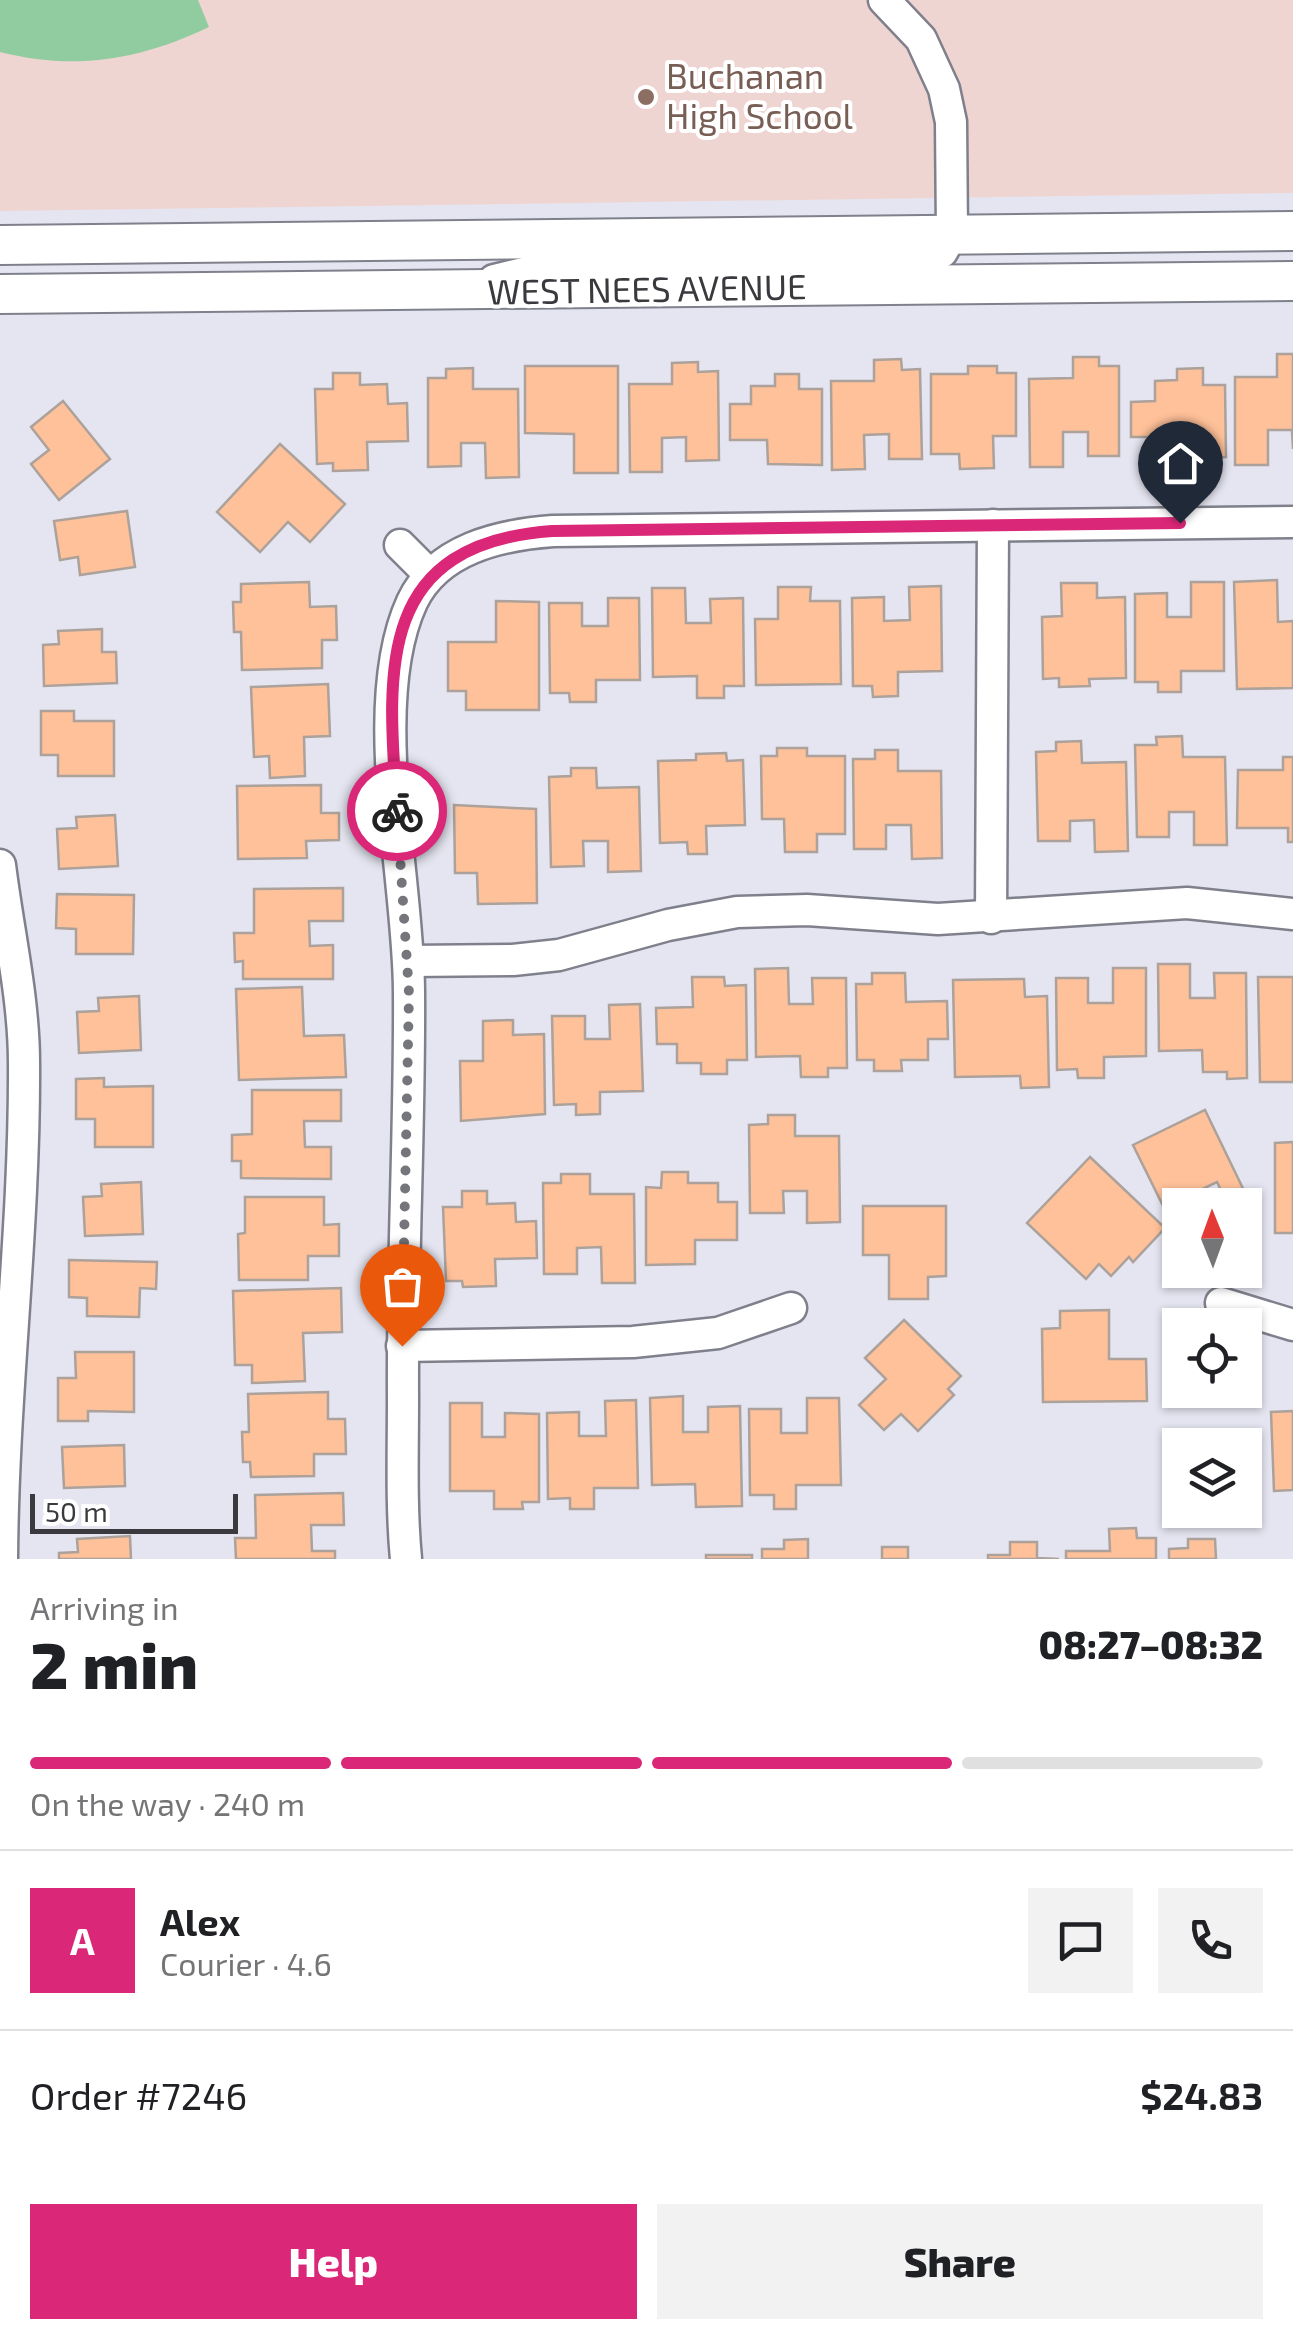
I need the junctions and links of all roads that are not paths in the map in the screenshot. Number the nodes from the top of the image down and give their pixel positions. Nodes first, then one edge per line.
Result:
1 (884, 0) edge
2 (1293, 231) edge
3 (952, 234) junction
4 (0, 245) edge
5 (1293, 281) edge
6 (443, 293) junction
7 (0, 294) edge
8 (1293, 522) edge
9 (993, 525) junction
10 (400, 545) dead end
11 (430, 574) junction
12 (0, 865) edge
13 (1293, 914) edge
14 (991, 918) junction
15 (408, 961) junction
16 (1221, 1303) dead end
17 (791, 1308) dead end
18 (1293, 1325) edge
19 (402, 1346) junction
20 (2, 1559) edge
21 (406, 1559) edge

1 - 3 street
2 - 3 main road, WEST NEES AVENUE
3 - 4 main road, WEST NEES AVENUE
3 - 6 street
5 - 6 main road, WEST NEES AVENUE
6 - 7 main road, WEST NEES AVENUE
8 - 9 street
9 - 11 street
9 - 14 street
10 - 11 street
11 - 15 street
12 - 20 street
13 - 14 street
14 - 15 street
15 - 19 street
16 - 18 street
17 - 19 street
19 - 21 street

